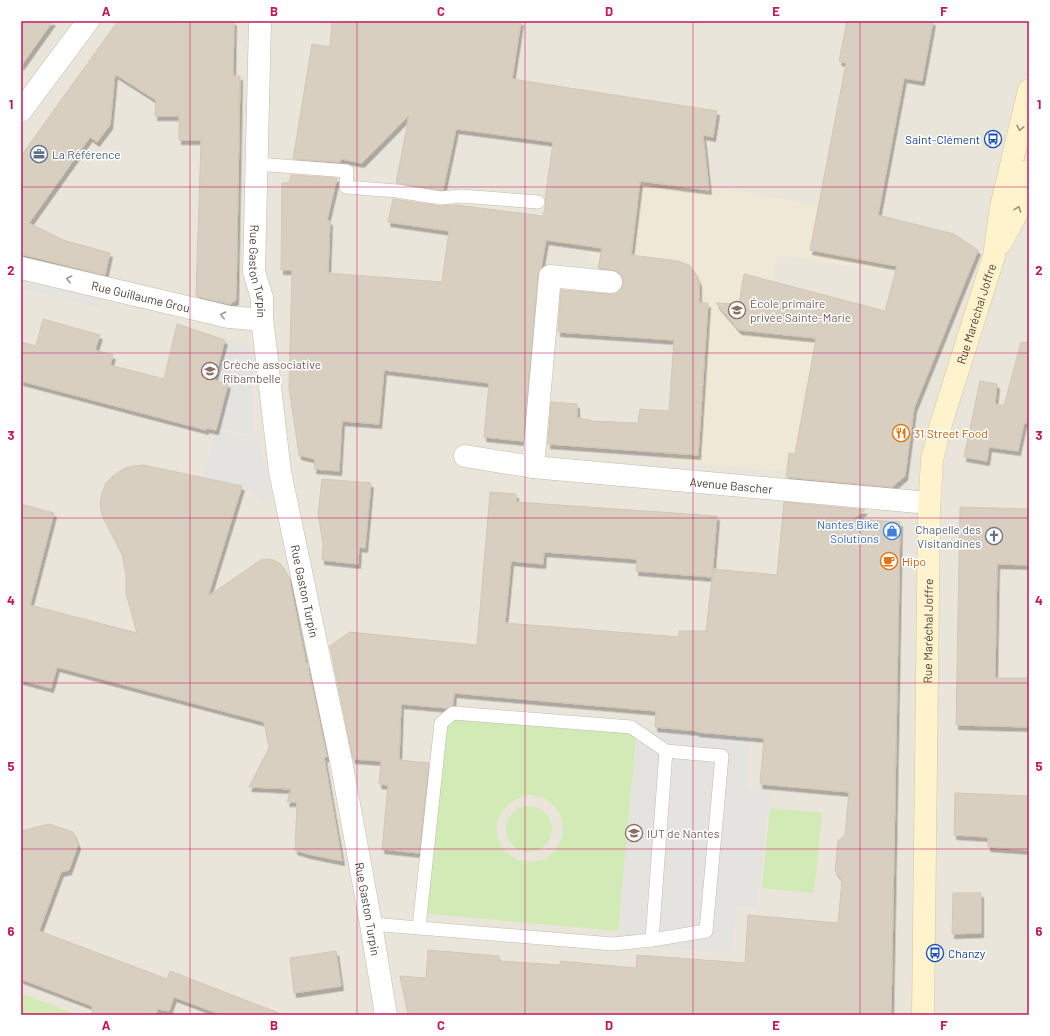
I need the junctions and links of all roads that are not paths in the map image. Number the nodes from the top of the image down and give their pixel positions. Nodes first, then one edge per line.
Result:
1 (88, 21) edge
2 (260, 21) edge
3 (1029, 90) edge
4 (21, 111) edge
5 (257, 164) junction
6 (1029, 171) edge
7 (538, 202) dead end
8 (994, 256) junction
9 (21, 268) edge
10 (611, 282) dead end
11 (262, 318) junction
12 (465, 456) dead end
13 (533, 468) junction
14 (929, 503) junction
15 (666, 751) junction
16 (371, 924) junction
17 (419, 927) junction
18 (652, 940) junction
19 (386, 1015) edge
20 (923, 1015) edge

1 - 4 street
2 - 5 street, Rue Gaston Turpin
3 -> 8 main road, Rue Maréchal Joffre
5 - 7 lane
5 - 11 street, Rue Gaston Turpin
8 -> 6 main road, Rue Maréchal Joffre
8 - 14 main road, Rue Maréchal Joffre
11 -> 9 street, Rue Guillaume Grou
10 - 13 street
11 - 16 street, Rue Gaston Turpin
12 - 13 street, Avenue Bascher
13 - 14 street, Avenue Bascher
14 - 20 main road, Rue Maréchal Joffre
15 - 17 lane
15 - 18 lane
15 - 18 lane
16 - 17 lane
16 - 19 street, Rue Gaston Turpin
17 - 18 lane

